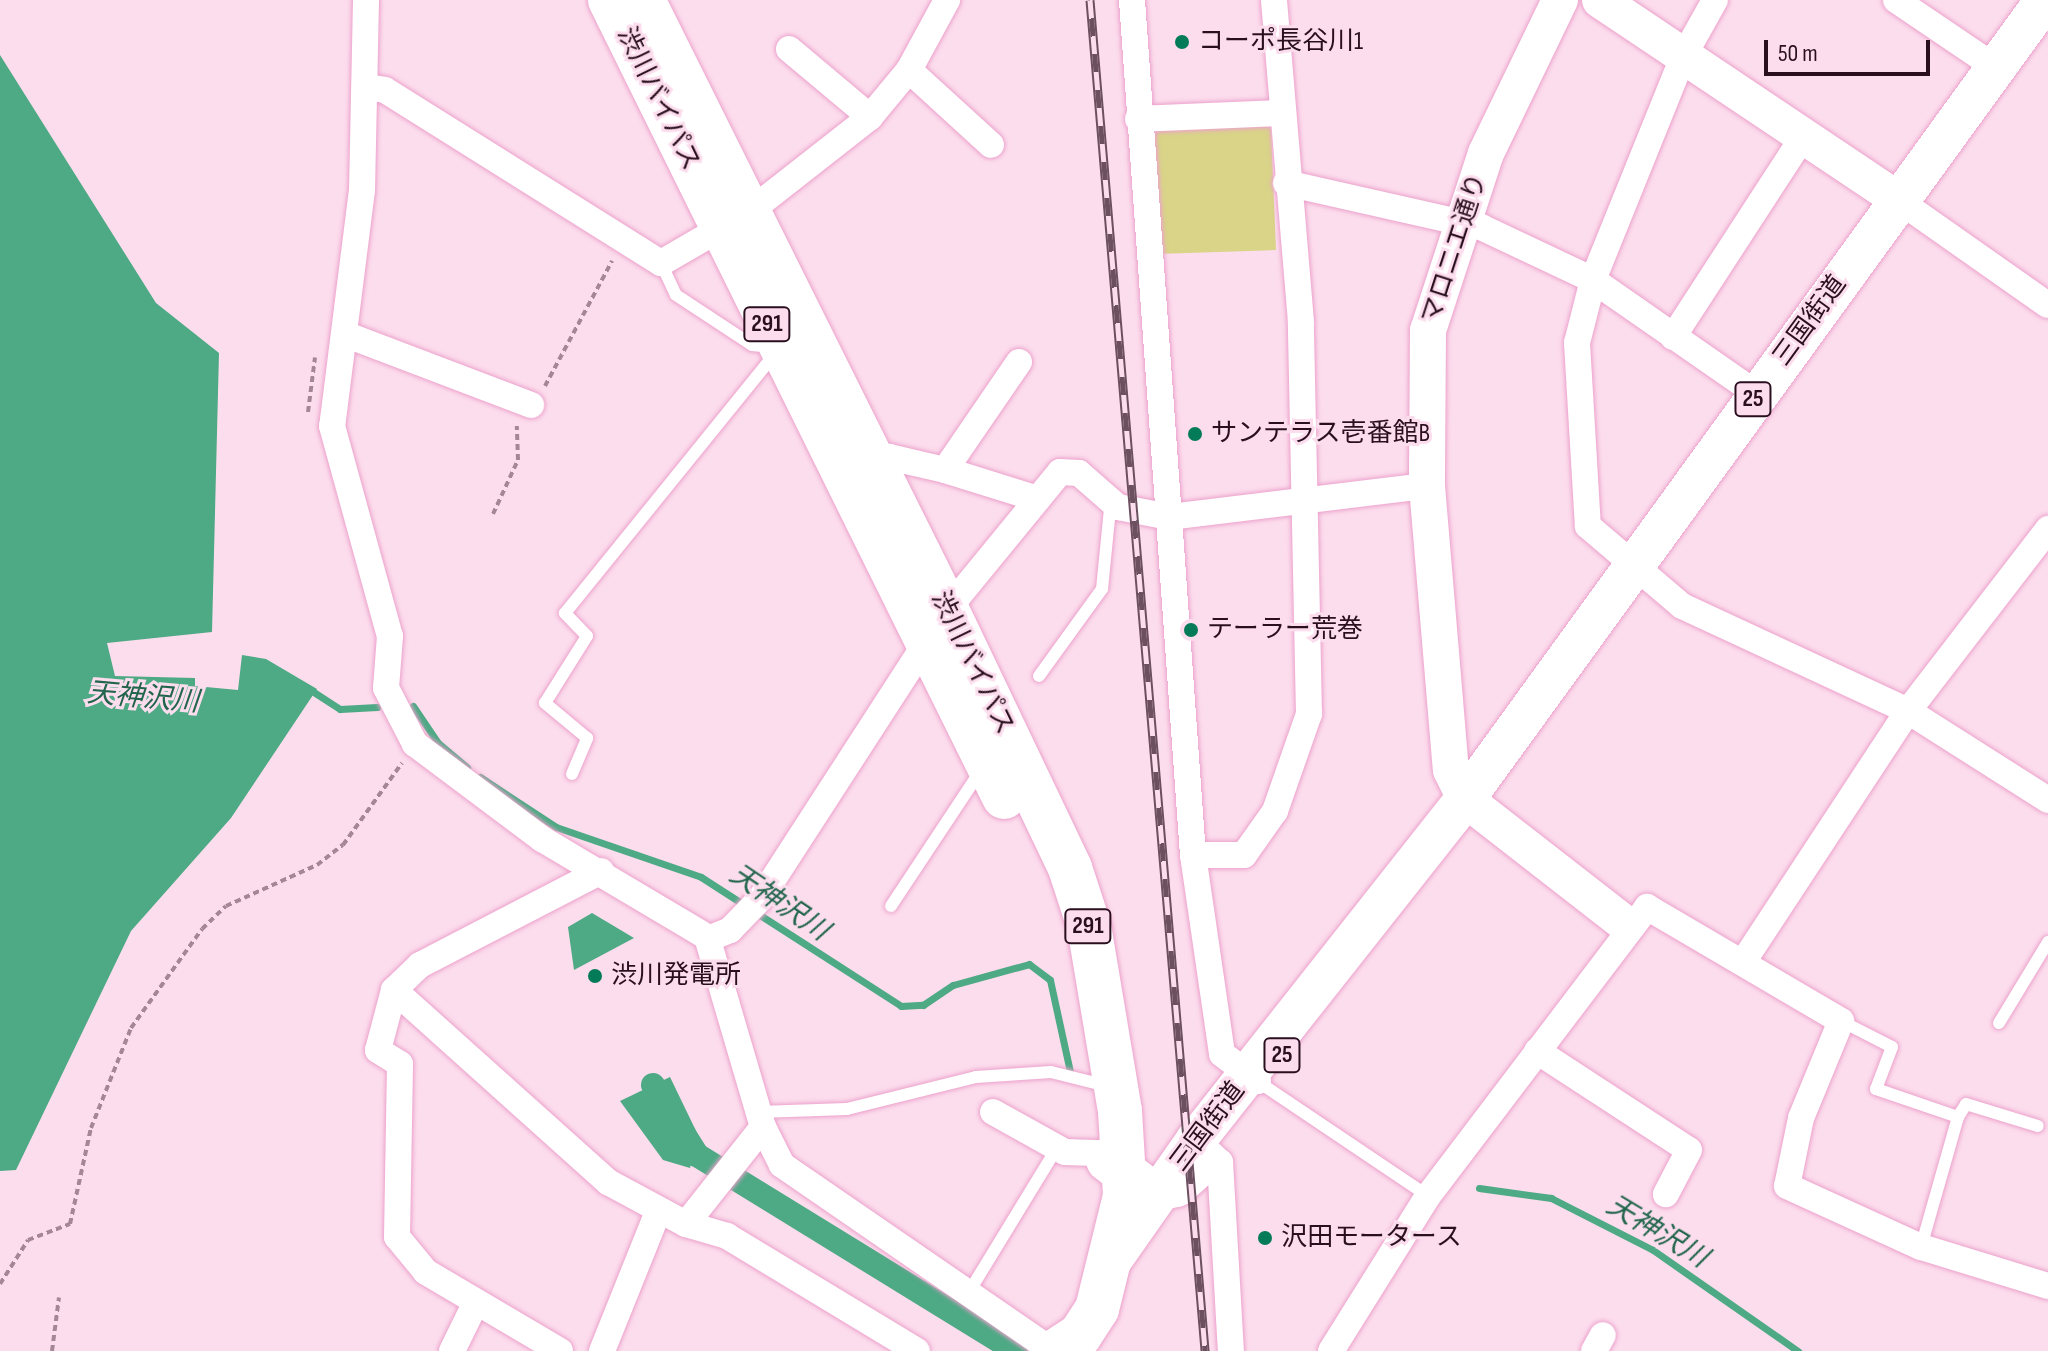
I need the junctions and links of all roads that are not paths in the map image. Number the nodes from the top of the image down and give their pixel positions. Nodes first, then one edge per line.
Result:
1 (366, 0) edge
2 (610, 0) edge
3 (643, 0) edge
4 (1132, 0) edge
5 (1274, 0) edge
6 (1560, 0) edge
7 (1600, 0) edge
8 (1715, 0) edge
9 (1896, 0) edge
10 (2045, 0) edge
11 (937, 3) edge
12 (789, 49) dead end
13 (1683, 57) junction
14 (1995, 67) junction
15 (909, 70) junction
16 (367, 87) junction
17 (1279, 113) junction
18 (870, 117) junction
19 (1138, 119) junction
20 (1803, 137) junction
21 (991, 145) dead end
22 (1286, 183) junction
23 (1897, 199) junction
24 (1461, 218) junction
25 (735, 221) junction
26 (661, 263) junction
27 (1593, 280) junction
28 (2048, 305) edge
29 (347, 335) junction
30 (1673, 337) junction
31 (779, 348) junction
32 (1019, 362) dead end
33 (1757, 394) junction
34 (531, 405) road end
35 (859, 467) junction
36 (945, 470) junction
37 (1427, 486) junction
38 (1038, 499) junction
39 (1111, 499) junction
40 (1305, 501) junction
41 (1169, 517) junction
42 (2048, 529) edge
43 (1638, 563) junction
44 (938, 628) junction
45 (1039, 676) dead end
46 (1908, 711) junction
47 (988, 766) junction
48 (572, 774) dead end
49 (1465, 799) junction
50 (2048, 800) edge
51 (1193, 855) junction
52 (601, 871) junction
53 (891, 906) dead end
54 (1627, 925) junction
55 (708, 939) junction
56 (2048, 942) edge
57 (1745, 959) junction
58 (394, 990) junction
59 (1841, 1021) junction
60 (1999, 1023) dead end
61 (1537, 1051) junction
62 (1254, 1079) junction
63 (1107, 1097) junction
64 (993, 1112) dead end
65 (1958, 1117) junction
66 (761, 1120) junction
67 (2038, 1126) dead end
68 (1057, 1148) junction
69 (1168, 1162) junction
70 (1666, 1194) dead end
71 (1428, 1196) junction
72 (658, 1212) junction
73 (686, 1224) junction
74 (1921, 1247) junction
75 (1108, 1266) junction
76 (2048, 1286) edge
77 (969, 1292) junction
78 (475, 1304) junction
79 (1072, 1340) edge
80 (452, 1351) edge
81 (560, 1351) edge
82 (602, 1351) edge
83 (917, 1351) edge
84 (1231, 1351) edge
85 (1331, 1351) edge

1 - 16 street
2 - 25 highway, 渋川バイパス / 291
3 - 25 highway, 渋川バイパス / 291
4 - 19 street
5 - 17 street
6 - 24 street, マロニエ通り
7 - 13 street
8 - 13 street
9 - 14 street
10 - 14 main road, 三国街道 / 25
11 - 15 street
12 - 18 street
13 - 20 street
13 - 27 street
14 - 23 main road, 三国街道 / 25
15 - 18 street
15 - 21 street
16 - 26 street
16 - 29 street
17 - 19 street
17 - 22 street
18 - 25 street
19 - 41 street
20 - 23 street
20 - 30 street
22 - 24 street
22 - 40 street
23 - 28 street
23 - 33 main road, 三国街道 / 25
24 - 27 street
24 - 37 street, マロニエ通り
25 - 26 street
25 - 31 highway, 渋川バイパス / 291
25 - 35 highway, 渋川バイパス / 291
26 - 31 lane
27 - 30 street
27 - 43 street
29 - 34 street
29 - 52 street
30 - 33 street
31 - 35 highway, 渋川バイパス / 291
31 - 48 lane
32 - 36 street
33 - 43 main road, 三国街道 / 25
35 - 36 street
35 - 44 highway, 渋川バイパス / 291
36 - 38 street
37 - 40 street
37 - 49 street, マロニエ通り
38 - 39 street
38 - 44 street
39 - 41 street
39 - 45 lane
40 - 41 street
40 - 51 street
41 - 51 street
42 - 46 street
43 - 46 street
43 - 49 main road, 三国街道 / 25
44 - 47 highway, 渋川バイパス / 291
44 - 55 street
44 - 63 highway, 渋川バイパス / 291
46 - 50 street
46 - 57 street
47 - 53 lane
47 - 63 highway, 渋川バイパス / 291
49 - 54 street
49 - 62 main road, 三国街道 / 25
51 - 62 street
52 - 55 street
52 - 58 street
54 - 57 street
54 - 61 street
55 - 66 street
56 - 60 lane
57 - 59 street
58 - 72 street
58 - 78 street
59 - 65 lane
59 - 74 street
61 - 70 street
61 - 71 street
62 - 69 main road, 三国街道 / 25
62 - 71 lane
63 - 66 lane
63 - 69 highway, 渋川バイパス / 291
63 - 69 highway
64 - 68 street
65 - 67 lane
65 - 74 lane
66 - 73 street
66 - 77 street
68 - 69 street
68 - 77 lane
69 - 75 highway, 渋川バイパス / 291
69 - 79 main road, 三国街道 / 25
69 - 79 highway, 渋川バイパス / 291
69 - 84 street
71 - 85 street
72 - 73 street
72 - 82 street
73 - 83 street
74 - 76 street
75 - 79 highway, 渋川バイパス / 291
75 - 79 main road
77 - 79 street
78 - 80 street
78 - 81 street

